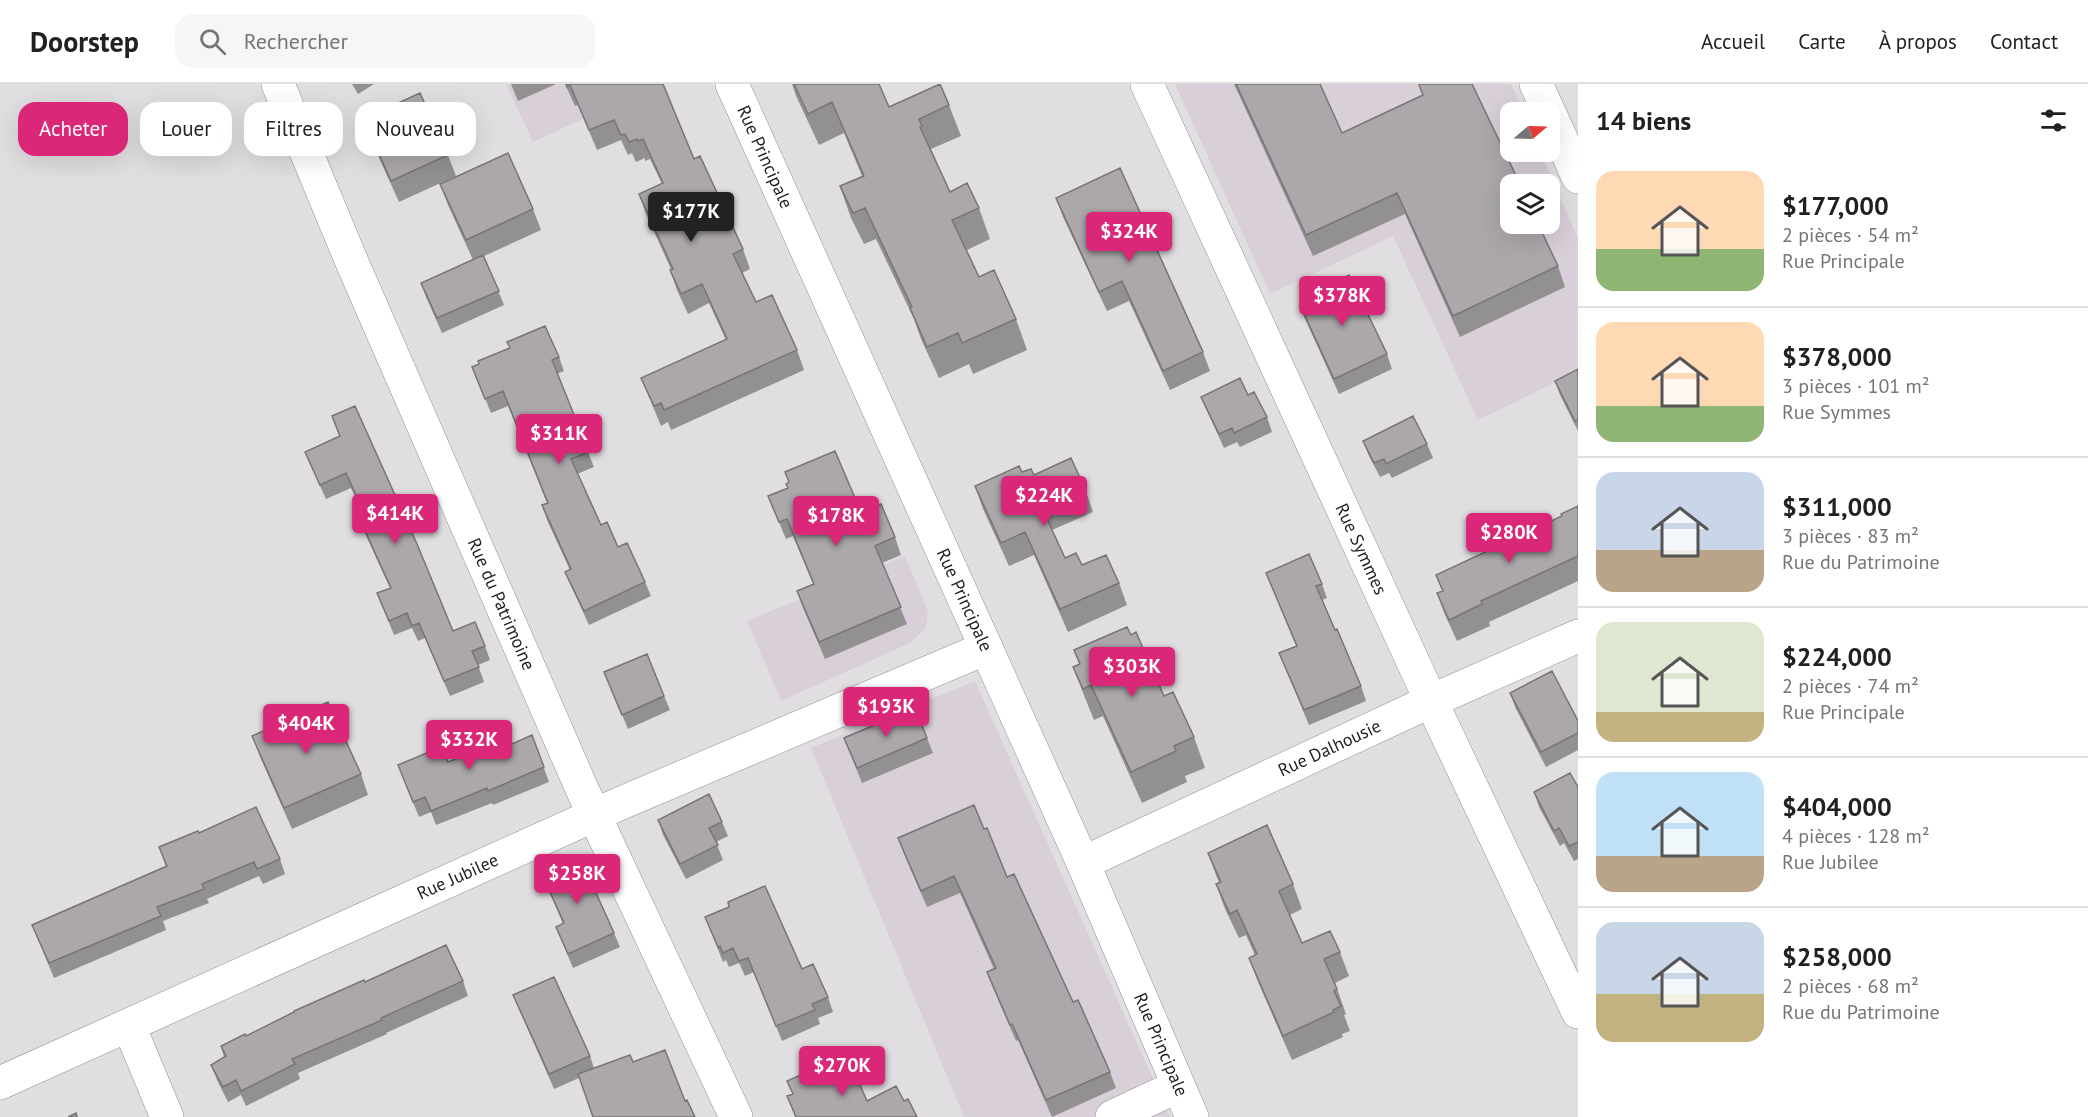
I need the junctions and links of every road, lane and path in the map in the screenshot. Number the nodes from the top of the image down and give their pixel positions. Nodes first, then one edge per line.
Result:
1 (278, 84) edge
2 (732, 84) edge
3 (1147, 84) edge
4 (1536, 84) edge
5 (1544, 102) edge
6 (1560, 137) edge
7 (1578, 177) edge
8 (1578, 636) edge
9 (986, 648) junction
10 (1431, 701) junction
11 (594, 816) junction
12 (1083, 863) junction
13 (1578, 1012) edge
14 (129, 1026) junction
15 (0, 1083) edge
16 (1178, 1086) junction
17 (167, 1117) edge
18 (736, 1117) edge
19 (1112, 1117) edge
20 (1192, 1117) edge

1 - 11 street, Rue du Patrimoine
2 - 9 street, Rue Principale
3 - 10 street, Rue Symmes
4 - 5 street
6 - 7 street
8 - 10 street, Rue Dalhousie
9 - 11 street, Rue Jubilee
9 - 12 street, Rue Principale
10 - 12 street, Rue Dalhousie
10 - 13 street, Rue Symmes
11 - 14 street, Rue Jubilee
11 - 18 street, Rue du Patrimoine
12 - 16 street, Rue Principale
14 - 15 street, Rue Jubilee
14 - 17 street
16 - 19 street
16 - 20 street, Rue Principale

